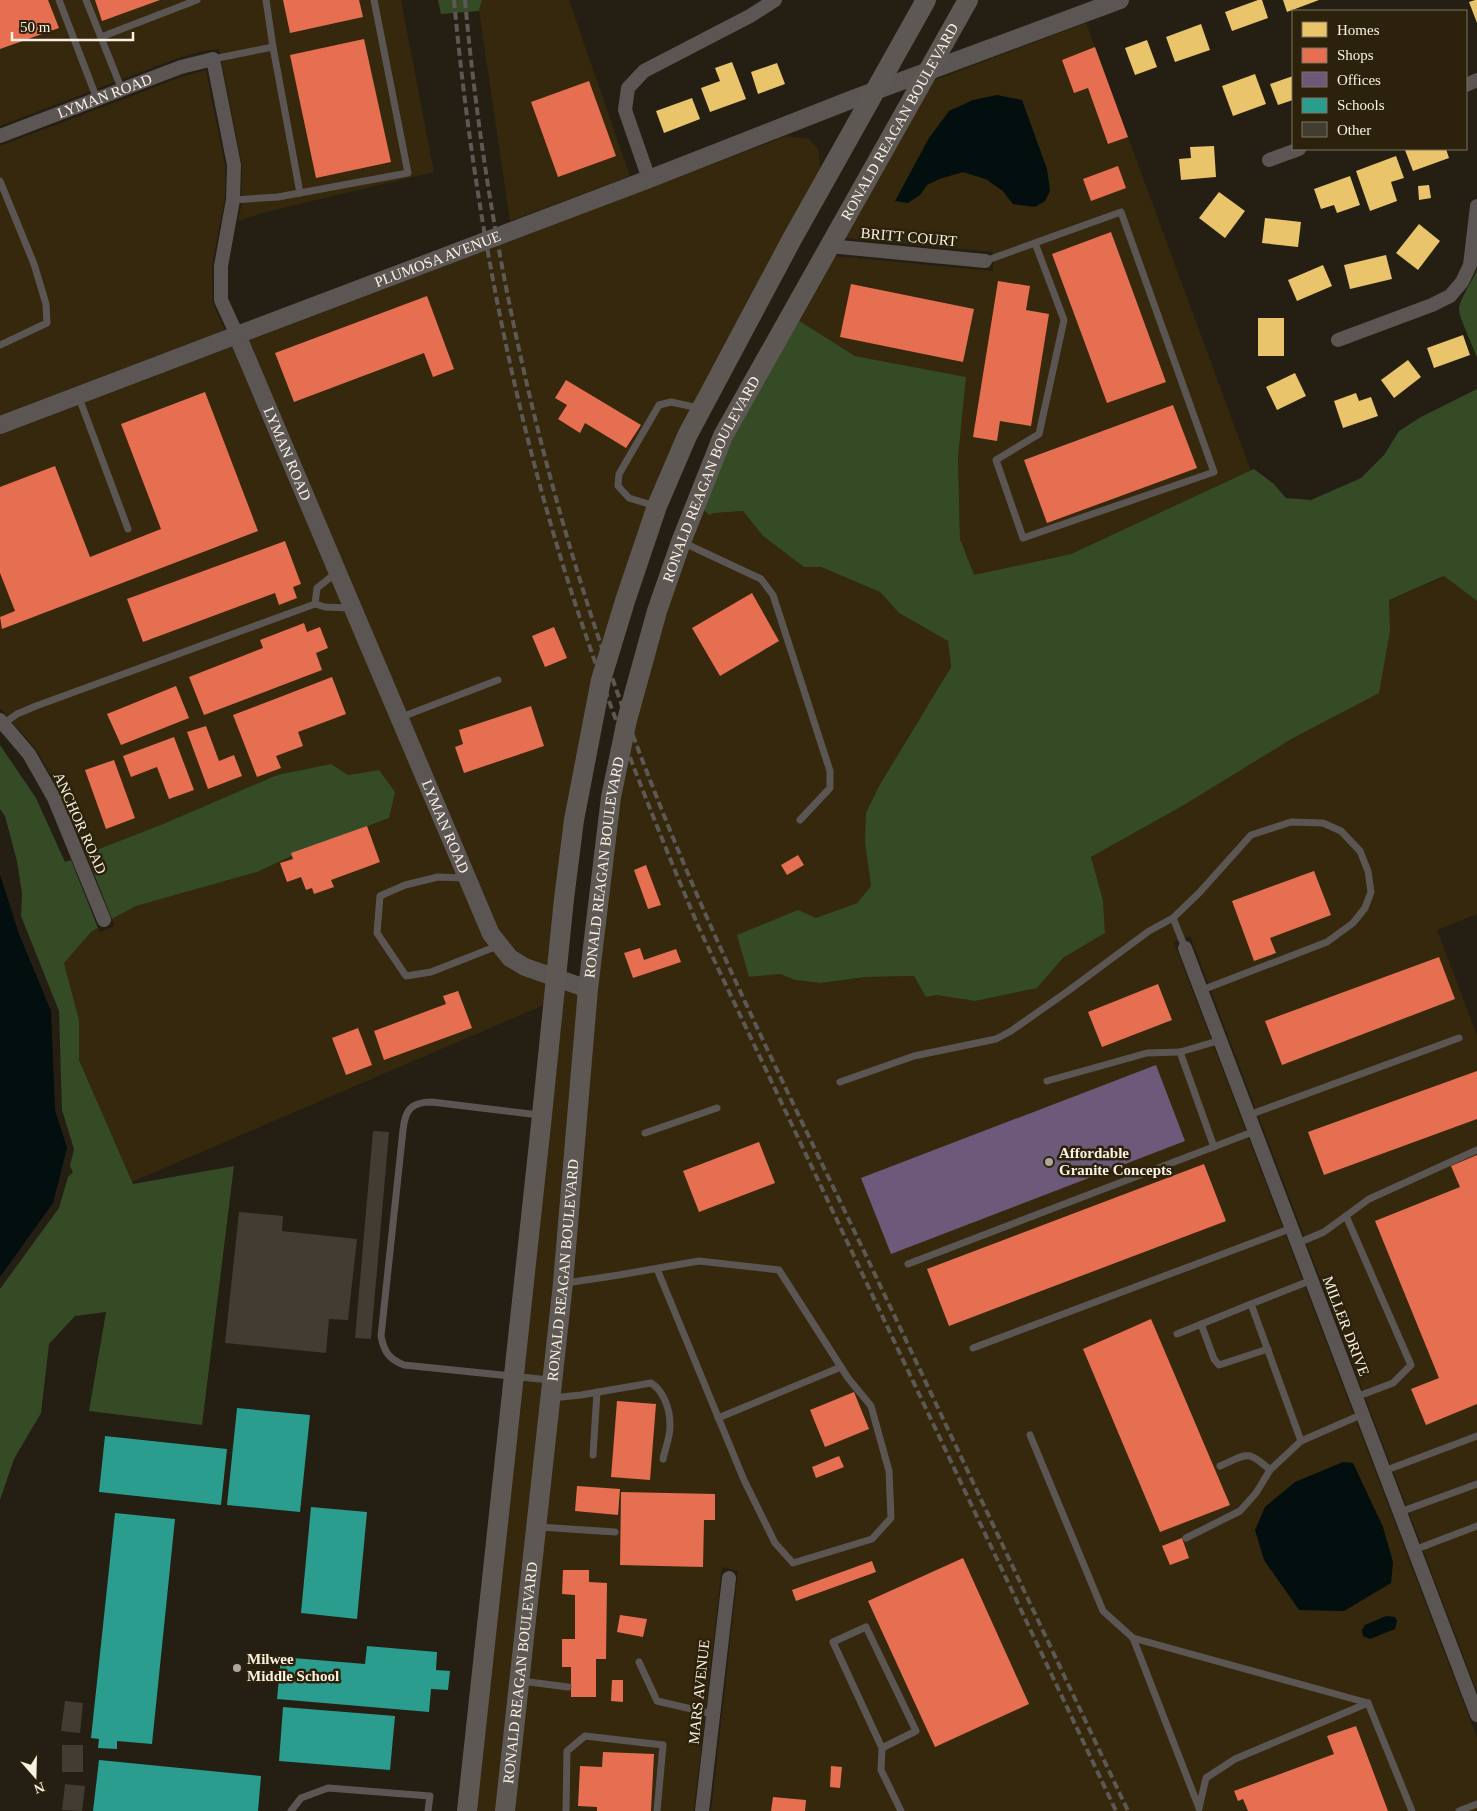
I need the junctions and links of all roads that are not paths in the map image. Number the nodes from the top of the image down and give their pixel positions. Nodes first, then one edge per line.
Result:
1 (59, 0) edge
2 (86, 0) edge
3 (197, 0) edge
4 (266, 0) edge
5 (374, 0) edge
6 (776, 0) edge
7 (926, 0) edge
8 (968, 0) edge
9 (1120, 0) edge
10 (101, 37) junction
11 (273, 47) junction
12 (213, 59) junction
13 (926, 73) junction
14 (122, 90) junction
15 (874, 92) junction
16 (97, 98) junction
17 (0, 136) edge
18 (1296, 150) edge
19 (1270, 160) dead end
20 (649, 179) junction
21 (0, 181) edge
22 (300, 193) junction
23 (233, 200) junction
24 (1477, 206) edge
25 (1035, 243) junction
26 (829, 246) junction
27 (985, 261) joint
28 (237, 335) junction
29 (1338, 340) dead end
30 (0, 345) edge
31 (78, 395) junction
32 (702, 409) junction
33 (0, 425) edge
34 (657, 506) junction
35 (128, 529) dead end
36 (681, 542) junction
37 (336, 572) junction
38 (314, 604) junction
39 (352, 608) junction
40 (498, 680) dead end
41 (399, 718) junction
42 (2, 722) edge
43 (800, 820) dead end
44 (468, 878) junction
45 (1174, 918) junction
46 (104, 920) dead end
47 (500, 945) junction
48 (1186, 948) joint
49 (556, 978) junction
50 (588, 989) junction
51 (1202, 990) junction
52 (1459, 1038) dead end
53 (1220, 1040) junction
54 (1180, 1052) junction
55 (1047, 1081) dead end
56 (840, 1082) dead end
57 (717, 1108) dead end
58 (542, 1115) junction
59 (1249, 1115) junction
60 (1255, 1131) junction
61 (645, 1133) dead end
62 (1214, 1146) junction
63 (1477, 1150) edge
64 (1346, 1216) junction
65 (1292, 1228) junction
66 (1298, 1243) junction
67 (908, 1264) dead end
68 (657, 1268) junction
69 (1312, 1280) junction
70 (563, 1283) junction
71 (1251, 1304) junction
72 (1201, 1324) junction
73 (1176, 1334) dead end
74 (973, 1348) dead end
75 (1268, 1349) junction
76 (841, 1367) junction
77 (514, 1376) junction
78 (552, 1389) junction
79 (597, 1392) junction
80 (1356, 1397) junction
81 (1363, 1414) junction
82 (718, 1418) junction
83 (1030, 1435) dead end
84 (1477, 1436) edge
85 (1300, 1441) junction
86 (593, 1455) dead end
87 (662, 1459) dead end
88 (1220, 1466) dead end
89 (1270, 1470) junction
90 (1384, 1471) junction
91 (1477, 1484) edge
92 (1400, 1512) junction
93 (1477, 1526) edge
94 (536, 1527) junction
95 (615, 1532) dead end
96 (1186, 1538) dead end
97 (1414, 1550) junction
98 (728, 1578) dead end
99 (1133, 1638) junction
100 (639, 1662) dead end
101 (519, 1681) junction
102 (568, 1687) dead end
103 (1368, 1703) junction
104 (713, 1714) junction
105 (1477, 1715) edge
106 (882, 1748) junction
107 (1477, 1804) edge
108 (1199, 1810) edge
109 (291, 1811) edge
110 (428, 1811) edge
111 (467, 1811) edge
112 (505, 1811) edge
113 (566, 1811) edge
114 (657, 1811) edge
115 (702, 1811) edge
116 (902, 1811) edge
117 (1412, 1811) edge
118 (1459, 1811) edge

1 - 16 lane
2 - 10 lane
3 - 10 lane
4 - 11 lane
5 - 22 lane
6 - 20 street
7 - 15 main road
8 - 13 main road, RONALD REAGAN BOULEVARD
9 - 13 street, PLUMOSA AVENUE
10 - 14 lane
11 - 12 lane
11 - 22 lane
12 - 14 street, LYMAN ROAD
12 - 23 street, LYMAN ROAD
13 - 15 street, PLUMOSA AVENUE
13 - 26 main road, RONALD REAGAN BOULEVARD
14 - 16 street, LYMAN ROAD
15 - 20 street, PLUMOSA AVENUE
15 - 32 main road
16 - 17 street, LYMAN ROAD
18 - 19 street
20 - 28 street, PLUMOSA AVENUE
21 - 30 lane
22 - 23 lane
23 - 28 street, LYMAN ROAD
24 - 29 street
25 - 25 lane
25 - 27 lane
26 - 27 street, BRITT COURT
26 - 36 main road, RONALD REAGAN BOULEVARD
28 - 31 street, PLUMOSA AVENUE
28 - 37 street, LYMAN ROAD
31 - 33 street, PLUMOSA AVENUE
31 - 35 lane
32 - 34 main road
32 - 34 lane
34 - 49 main road
36 - 43 lane
36 - 50 main road, RONALD REAGAN BOULEVARD
37 - 38 lane
37 - 39 street, LYMAN ROAD
38 - 39 lane
38 - 42 lane
39 - 41 street, LYMAN ROAD
40 - 41 lane
41 - 44 street, LYMAN ROAD
42 - 46 street, ANCHOR ROAD
44 - 47 street, LYMAN ROAD
44 - 47 lane
45 - 48 lane
45 - 51 lane
45 - 56 lane
47 - 49 street, LYMAN ROAD
48 - 51 street, MILLER DRIVE
49 - 50 street, LYMAN ROAD
49 - 58 main road
50 - 70 main road, RONALD REAGAN BOULEVARD
51 - 53 street, MILLER DRIVE
52 - 59 lane
53 - 54 lane
53 - 59 street, MILLER DRIVE
54 - 55 lane
54 - 62 lane
57 - 61 lane
58 - 77 main road
58 - 77 lane
59 - 60 street, MILLER DRIVE
60 - 62 lane
60 - 65 street, MILLER DRIVE
62 - 67 lane
63 - 64 lane
64 - 66 lane
64 - 80 lane
65 - 66 street, MILLER DRIVE
65 - 74 lane
66 - 69 street, MILLER DRIVE
68 - 70 lane
68 - 76 lane
68 - 82 lane
69 - 71 lane
69 - 80 street, MILLER DRIVE
70 - 78 main road, RONALD REAGAN BOULEVARD
71 - 72 lane
71 - 75 lane
72 - 73 lane
72 - 75 lane
75 - 85 lane
76 - 82 lane
76 - 82 lane
77 - 78 lane
77 - 111 main road
78 - 79 lane
78 - 94 main road, RONALD REAGAN BOULEVARD
79 - 86 lane
79 - 87 lane
80 - 81 street, MILLER DRIVE
81 - 85 lane
81 - 90 street, MILLER DRIVE
83 - 99 lane
84 - 90 lane
85 - 89 lane
88 - 89 lane
89 - 96 lane
90 - 92 street, MILLER DRIVE
91 - 92 lane
92 - 97 street, MILLER DRIVE
93 - 97 lane
94 - 95 lane
94 - 101 main road, RONALD REAGAN BOULEVARD
97 - 105 street, MILLER DRIVE
98 - 104 street, MARS AVENUE
99 - 103 lane
99 - 108 lane
100 - 104 lane
101 - 102 lane
101 - 112 main road, RONALD REAGAN BOULEVARD
103 - 108 lane
103 - 117 lane
104 - 115 street, MARS AVENUE
106 - 106 lane
106 - 116 lane
107 - 118 lane
109 - 110 lane
113 - 114 lane

